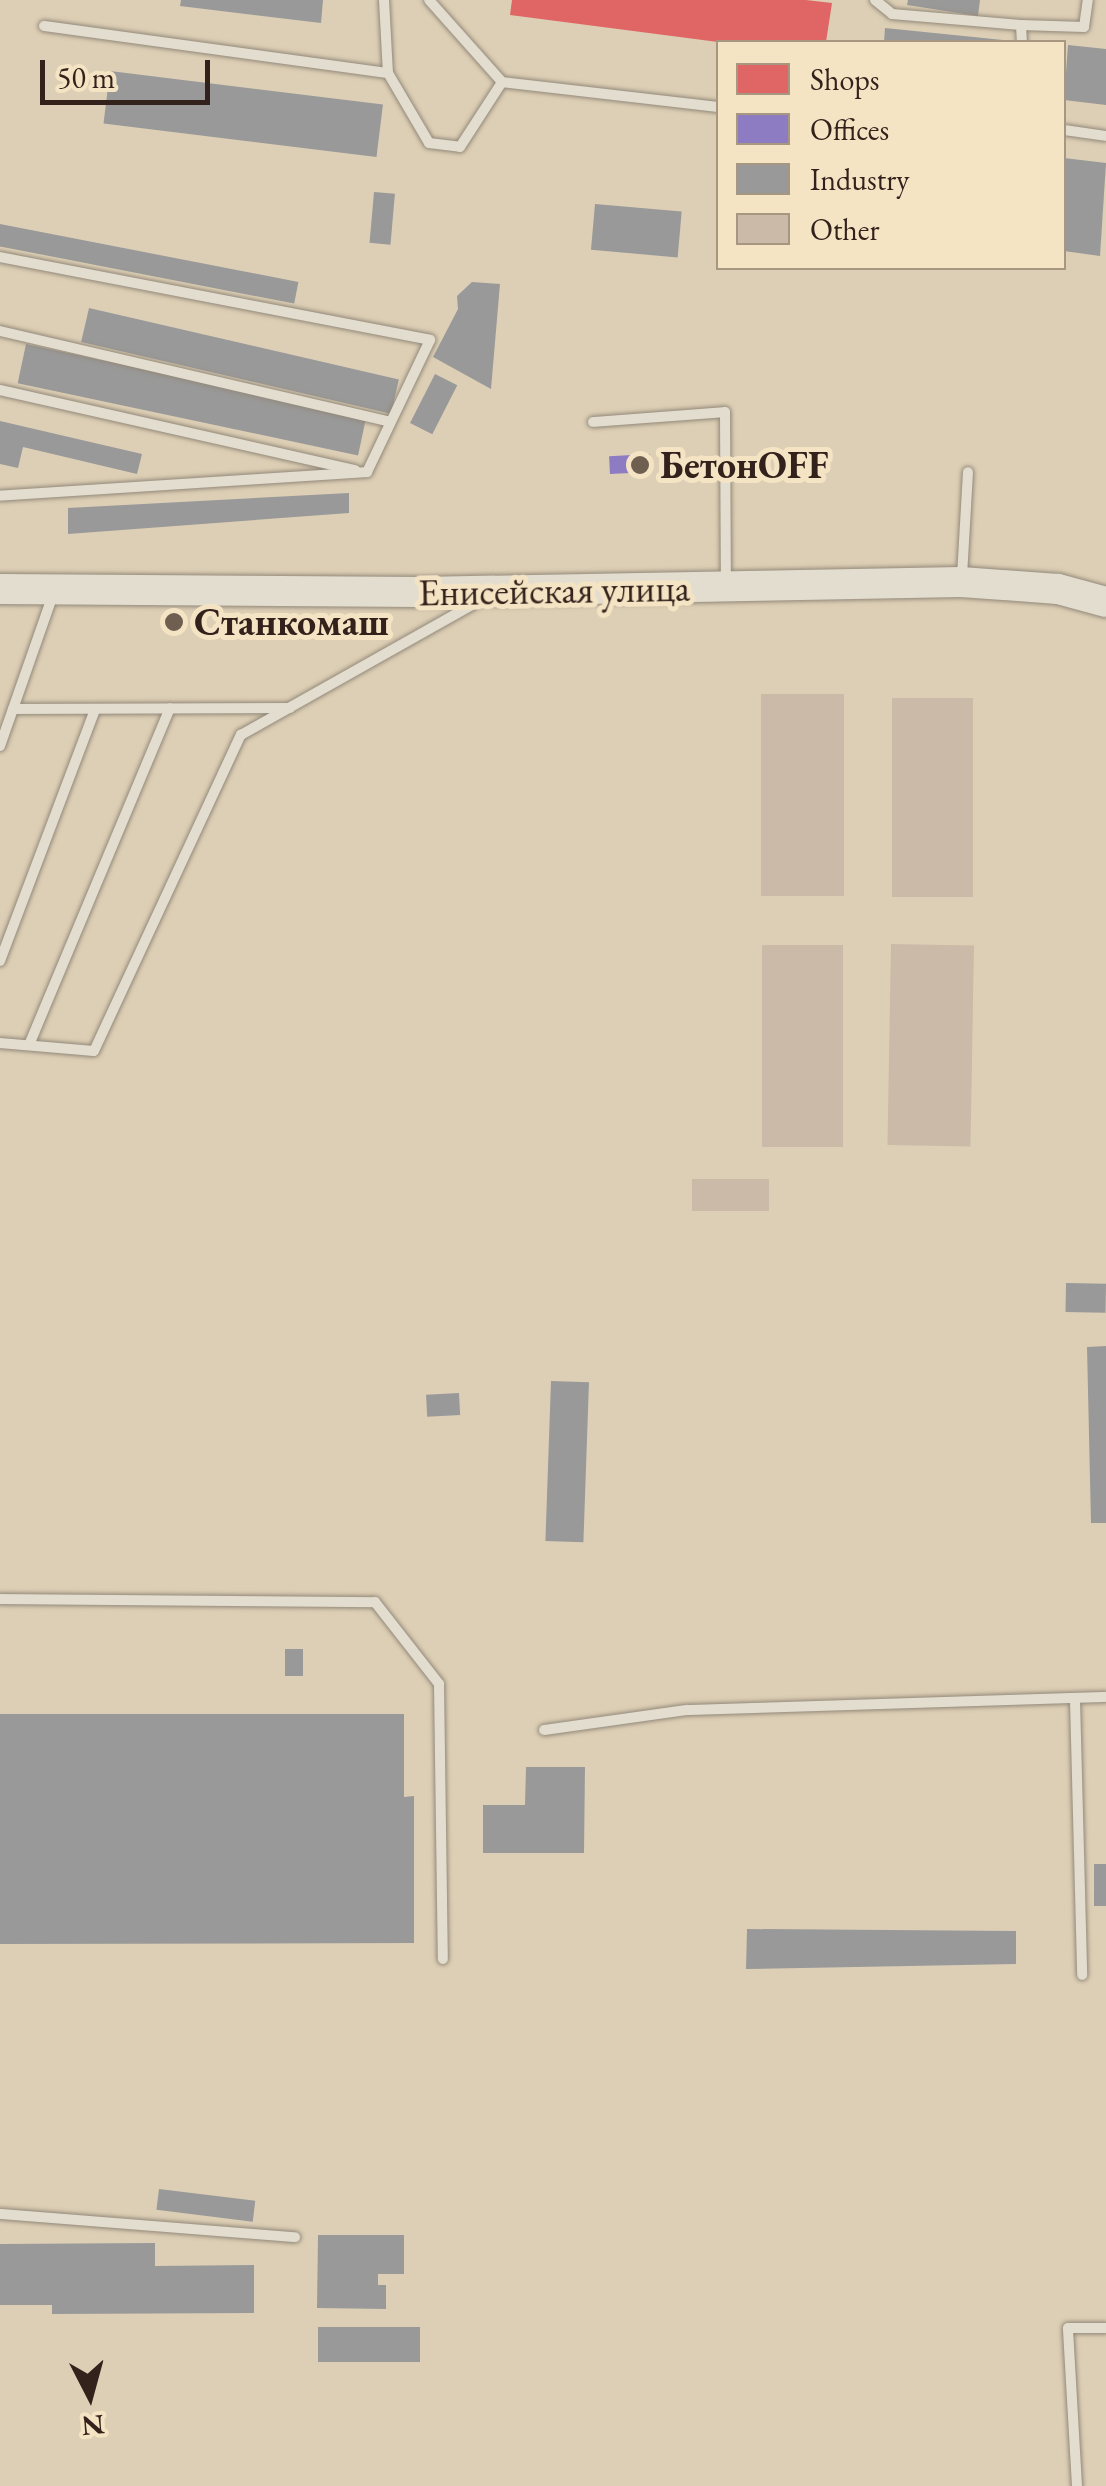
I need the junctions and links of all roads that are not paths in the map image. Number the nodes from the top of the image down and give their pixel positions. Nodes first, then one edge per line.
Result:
1 (384, 0) edge
2 (428, 0) edge
3 (1088, 0) edge
4 (877, 1) edge
5 (1021, 25) junction
6 (44, 26) dead end
7 (1022, 40) edge
8 (388, 73) junction
9 (502, 82) junction
10 (716, 107) edge
11 (1066, 130) edge
12 (1106, 136) edge
13 (1, 260) edge
14 (0, 332) edge
15 (0, 390) edge
16 (391, 422) junction
17 (593, 422) dead end
18 (367, 472) junction
19 (968, 472) dead end
20 (0, 496) edge
21 (961, 582) junction
22 (726, 586) junction
23 (0, 589) edge
24 (54, 590) junction
25 (497, 591) junction
26 (1106, 602) edge
27 (95, 708) junction
28 (170, 708) junction
29 (291, 708) junction
30 (13, 709) junction
31 (0, 746) edge
32 (0, 961) edge
33 (0, 1042) edge
34 (29, 1045) junction
35 (0, 1599) edge
36 (1106, 1698) edge
37 (1075, 1700) junction
38 (544, 1730) dead end
39 (444, 1959) dead end
40 (1082, 1975) dead end
41 (0, 2214) edge
42 (295, 2237) dead end
43 (1106, 2328) edge
44 (1078, 2486) edge

1 - 8 lane
2 - 9 lane
3 - 5 lane
4 - 5 lane
5 - 7 lane
6 - 8 lane
8 - 9 lane
9 - 10 lane
11 - 12 lane
13 - 16 lane
14 - 16 lane
15 - 18 lane
16 - 18 lane
17 - 22 lane
18 - 20 lane
19 - 21 lane
21 - 22 street, Енисейская улица
21 - 26 street, Енисейская улица
22 - 25 street, Енисейская улица
23 - 24 street, Енисейская улица
24 - 25 street, Енисейская улица
24 - 30 lane
25 - 29 lane
27 - 28 lane
27 - 30 lane
27 - 32 lane
28 - 29 lane
28 - 34 lane
29 - 34 lane
30 - 31 lane
33 - 34 lane
35 - 39 lane
36 - 37 lane
37 - 38 lane
37 - 40 lane
41 - 42 lane
43 - 44 lane

